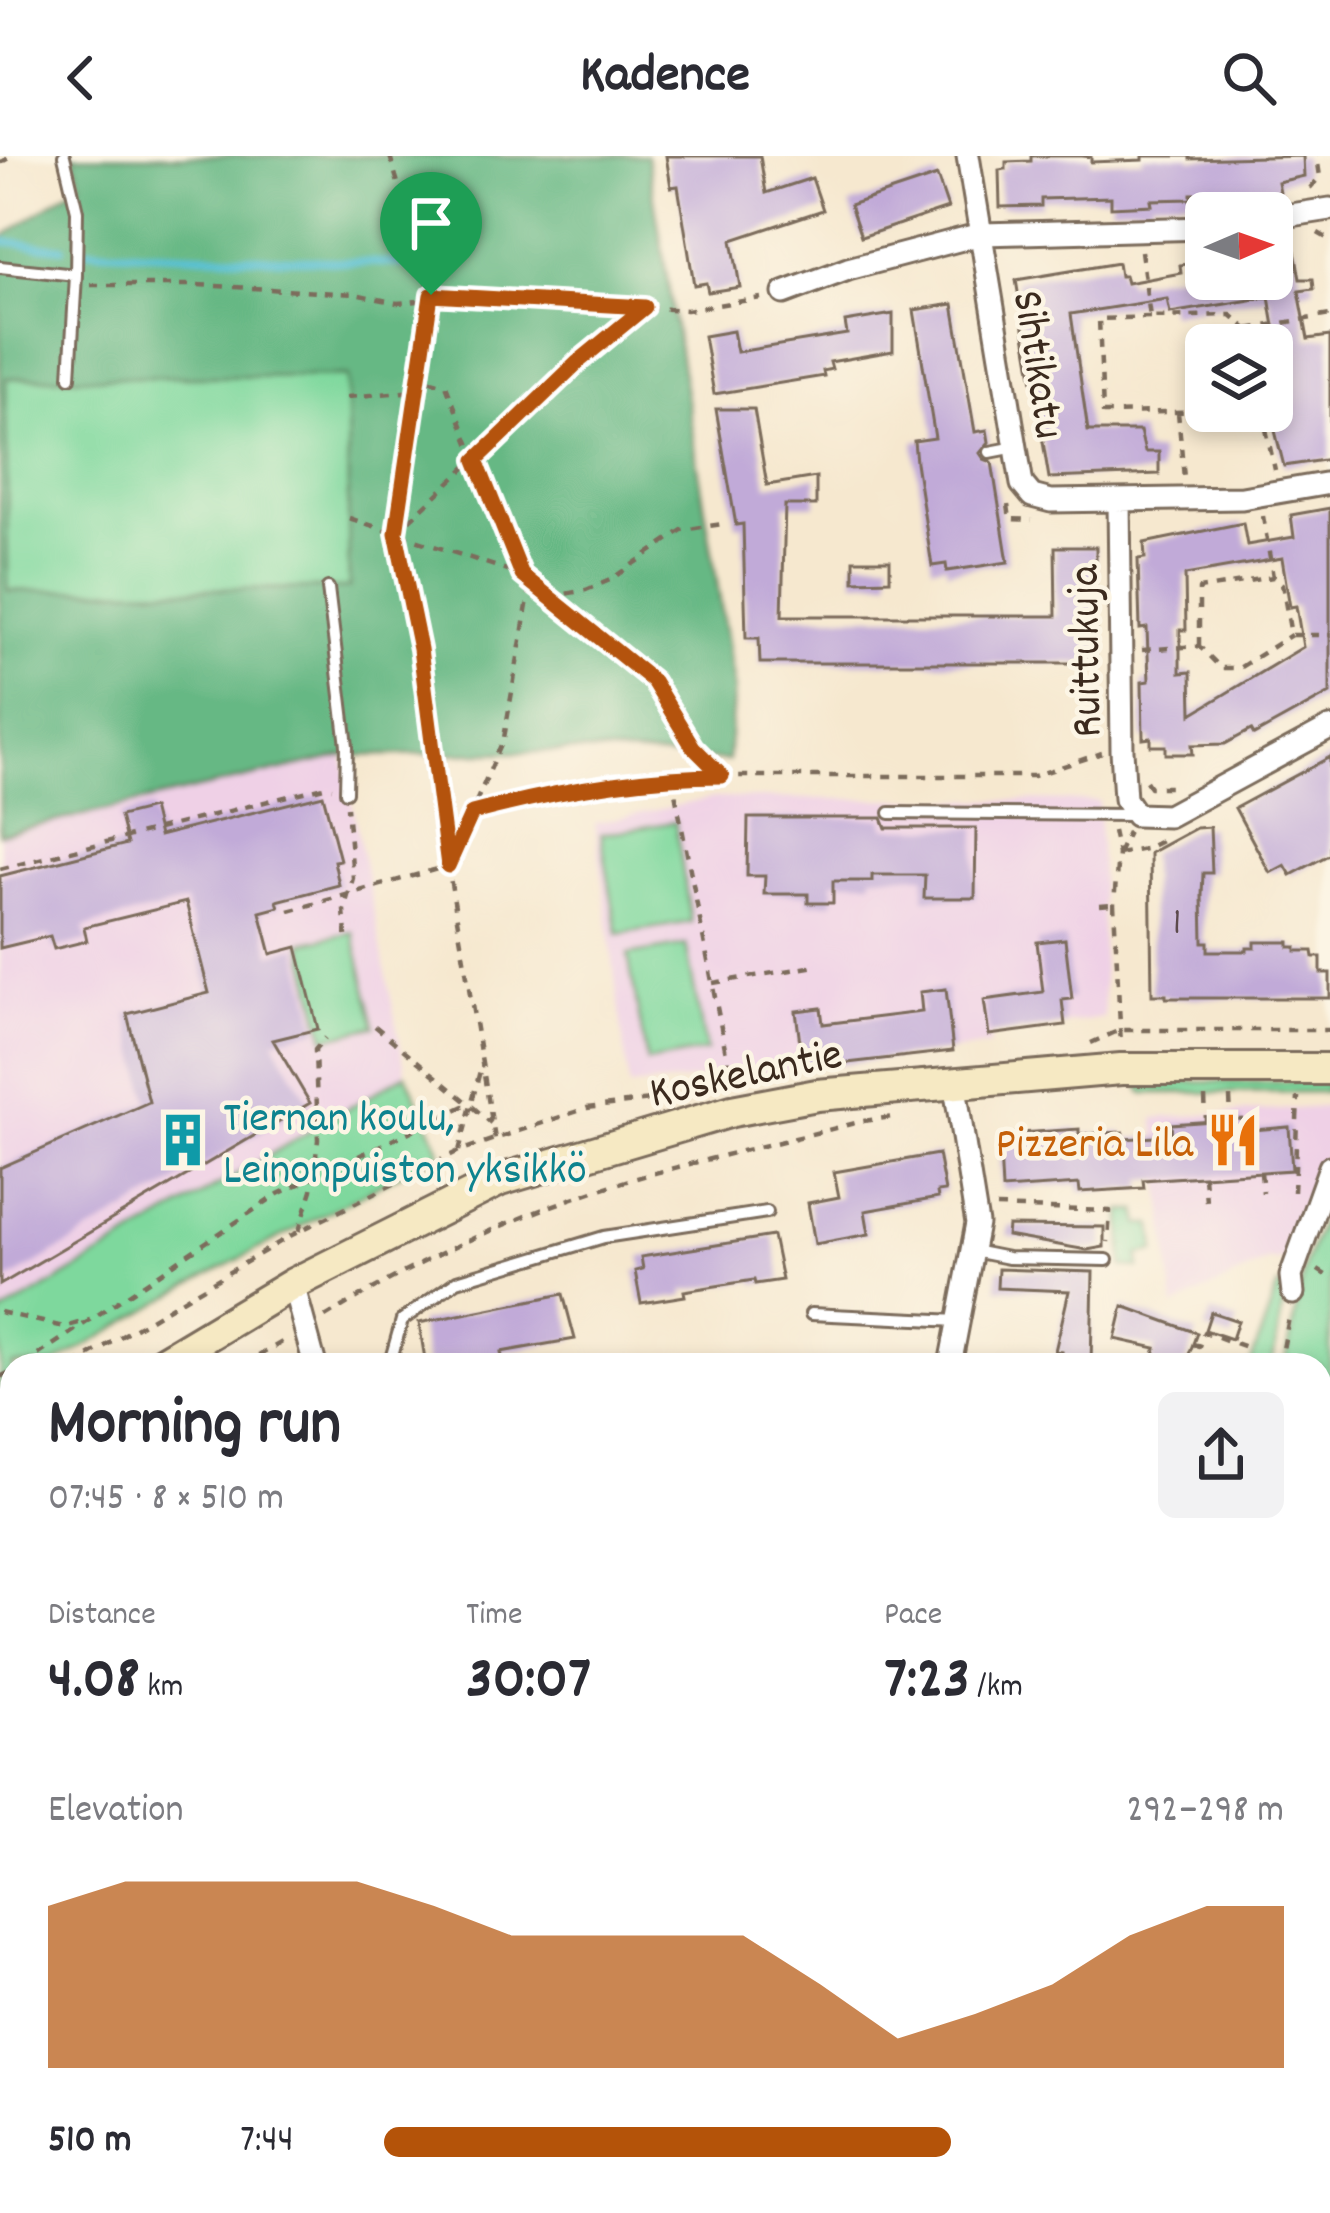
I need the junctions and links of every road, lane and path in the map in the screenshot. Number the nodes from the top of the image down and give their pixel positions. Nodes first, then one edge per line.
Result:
1 (12, 156) edge
2 (64, 156) edge
3 (391, 156) edge
4 (968, 156) edge
5 (1317, 156) edge
6 (0, 163) edge
7 (1330, 163) edge
8 (1318, 165) junction
9 (1308, 191) dead end
10 (1293, 208) edge
11 (1330, 209) edge
12 (1185, 219) edge
13 (980, 234) junction
14 (1141, 247) dead end
15 (0, 267) edge
16 (75, 278) junction
17 (784, 292) dead end
18 (430, 298) junction
19 (739, 303) dead end
20 (645, 307) junction
21 (1330, 316) edge
22 (1150, 317) junction
23 (1241, 324) edge
24 (1279, 324) edge
25 (70, 377) dead end
26 (417, 377) junction
27 (415, 391) junction
28 (347, 397) dead end
29 (1178, 412) junction
30 (1185, 412) edge
31 (1267, 432) edge
32 (1016, 447) junction
33 (990, 452) dead end
34 (476, 460) junction
35 (1259, 473) dead end
36 (1330, 483) edge
37 (1007, 496) dead end
38 (1186, 500) junction
39 (1119, 502) junction
40 (1262, 510) dead end
41 (349, 518) dead end
42 (1034, 520) dead end
43 (722, 524) dead end
44 (396, 533) junction
45 (522, 575) junction
46 (1273, 577) junction
47 (328, 588) dead end
48 (549, 597) junction
49 (1291, 635) junction
50 (1330, 635) edge
51 (1199, 646) junction
52 (1136, 650) dead end
53 (1330, 728) edge
54 (1108, 751) dead end
55 (1138, 770) dead end
56 (672, 776) junction
57 (722, 776) junction
58 (1180, 785) dead end
59 (346, 792) junction
60 (1131, 807) junction
61 (472, 813) junction
62 (890, 814) dead end
63 (1118, 854) dead end
64 (448, 866) junction
65 (0, 869) edge
66 (351, 893) junction
67 (1114, 904) junction
68 (1100, 905) dead end
69 (290, 910) dead end
70 (346, 936) dead end
71 (815, 966) dead end
72 (713, 983) junction
73 (375, 1026) dead end
74 (1120, 1030) dead end
75 (325, 1038) dead end
76 (481, 1066) junction
77 (1330, 1069) edge
78 (954, 1081) junction
79 (733, 1090) dead end
80 (1314, 1097) dead end
81 (472, 1107) junction
82 (902, 1116) dead end
83 (1231, 1119) dead end
84 (1206, 1121) dead end
85 (492, 1123) junction
86 (495, 1139) dead end
87 (459, 1151) dead end
88 (1330, 1167) edge
89 (1261, 1172) dead end
90 (1204, 1176) dead end
91 (314, 1179) junction
92 (1294, 1192) dead end
93 (1263, 1193) dead end
94 (1205, 1201) dead end
95 (976, 1204) junction
96 (767, 1212) dead end
97 (299, 1232) dead end
98 (972, 1251) junction
99 (1107, 1260) joint
100 (293, 1285) junction
101 (1293, 1293) joint
102 (0, 1312) edge
103 (811, 1314) dead end
104 (96, 1319) junction
105 (958, 1322) junction
106 (307, 1328) junction
107 (1192, 1344) dead end
108 (1246, 1347) dead end
109 (41, 1353) edge
110 (178, 1353) edge
111 (264, 1353) edge
112 (312, 1353) edge
113 (394, 1353) edge
114 (952, 1353) edge
115 (1282, 1353) edge

1 - 6 path
2 - 16 lane
3 - 18 path
4 - 13 street, Sihtikatu
5 - 8 path
7 - 8 path
8 - 9 path
10 - 11 street
12 - 13 street
13 - 17 street
13 - 32 street, Sihtikatu
14 - 22 path
15 - 16 lane
16 - 18 path
16 - 25 lane
18 - 20 path
18 - 26 path
19 - 20 path
20 - 34 path
21 - 24 path
22 - 23 path
22 - 29 path
26 - 27 path
26 - 34 path
27 - 28 path
27 - 44 path
29 - 30 path
29 - 38 path
31 - 35 path
32 - 33 lane
32 - 39 street, Sihtikatu
34 - 44 path
34 - 45 path
36 - 38 street
37 - 42 path
38 - 39 street
39 - 60 street, Ruittukuja
40 - 46 path
41 - 44 path
43 - 48 path
44 - 45 path
44 - 64 path
45 - 48 path
45 - 61 path
46 - 49 path
46 - 51 path
47 - 59 lane
48 - 57 path
49 - 50 path
49 - 51 path
51 - 52 path
53 - 60 street
54 - 57 path
55 - 58 path
56 - 57 path
56 - 61 path
56 - 72 path
59 - 65 path
59 - 66 path
60 - 62 lane
61 - 64 path
63 - 67 path
64 - 66 path
64 - 76 path
66 - 69 path
66 - 70 path
67 - 68 path
67 - 74 path
71 - 72 path
72 - 79 path
73 - 81 path
75 - 91 path
76 - 81 path
76 - 85 path
77 - 78 main road, Koskelantie
78 - 95 street
78 - 100 main road, Koskelantie
80 - 92 path
81 - 85 path
81 - 87 path
81 - 91 path
82 - 106 path
83 - 84 path
85 - 86 path
88 - 101 street
89 - 93 path
90 - 94 path
91 - 97 path
91 - 104 path
95 - 98 street
95 - 99 path
96 - 113 lane
98 - 99 lane
98 - 105 street
100 - 106 street
100 - 110 main road, Koskelantie
101 - 115 path
102 - 104 path
103 - 105 lane
104 - 109 path
105 - 114 street
106 - 111 path
106 - 112 street
107 - 108 path

